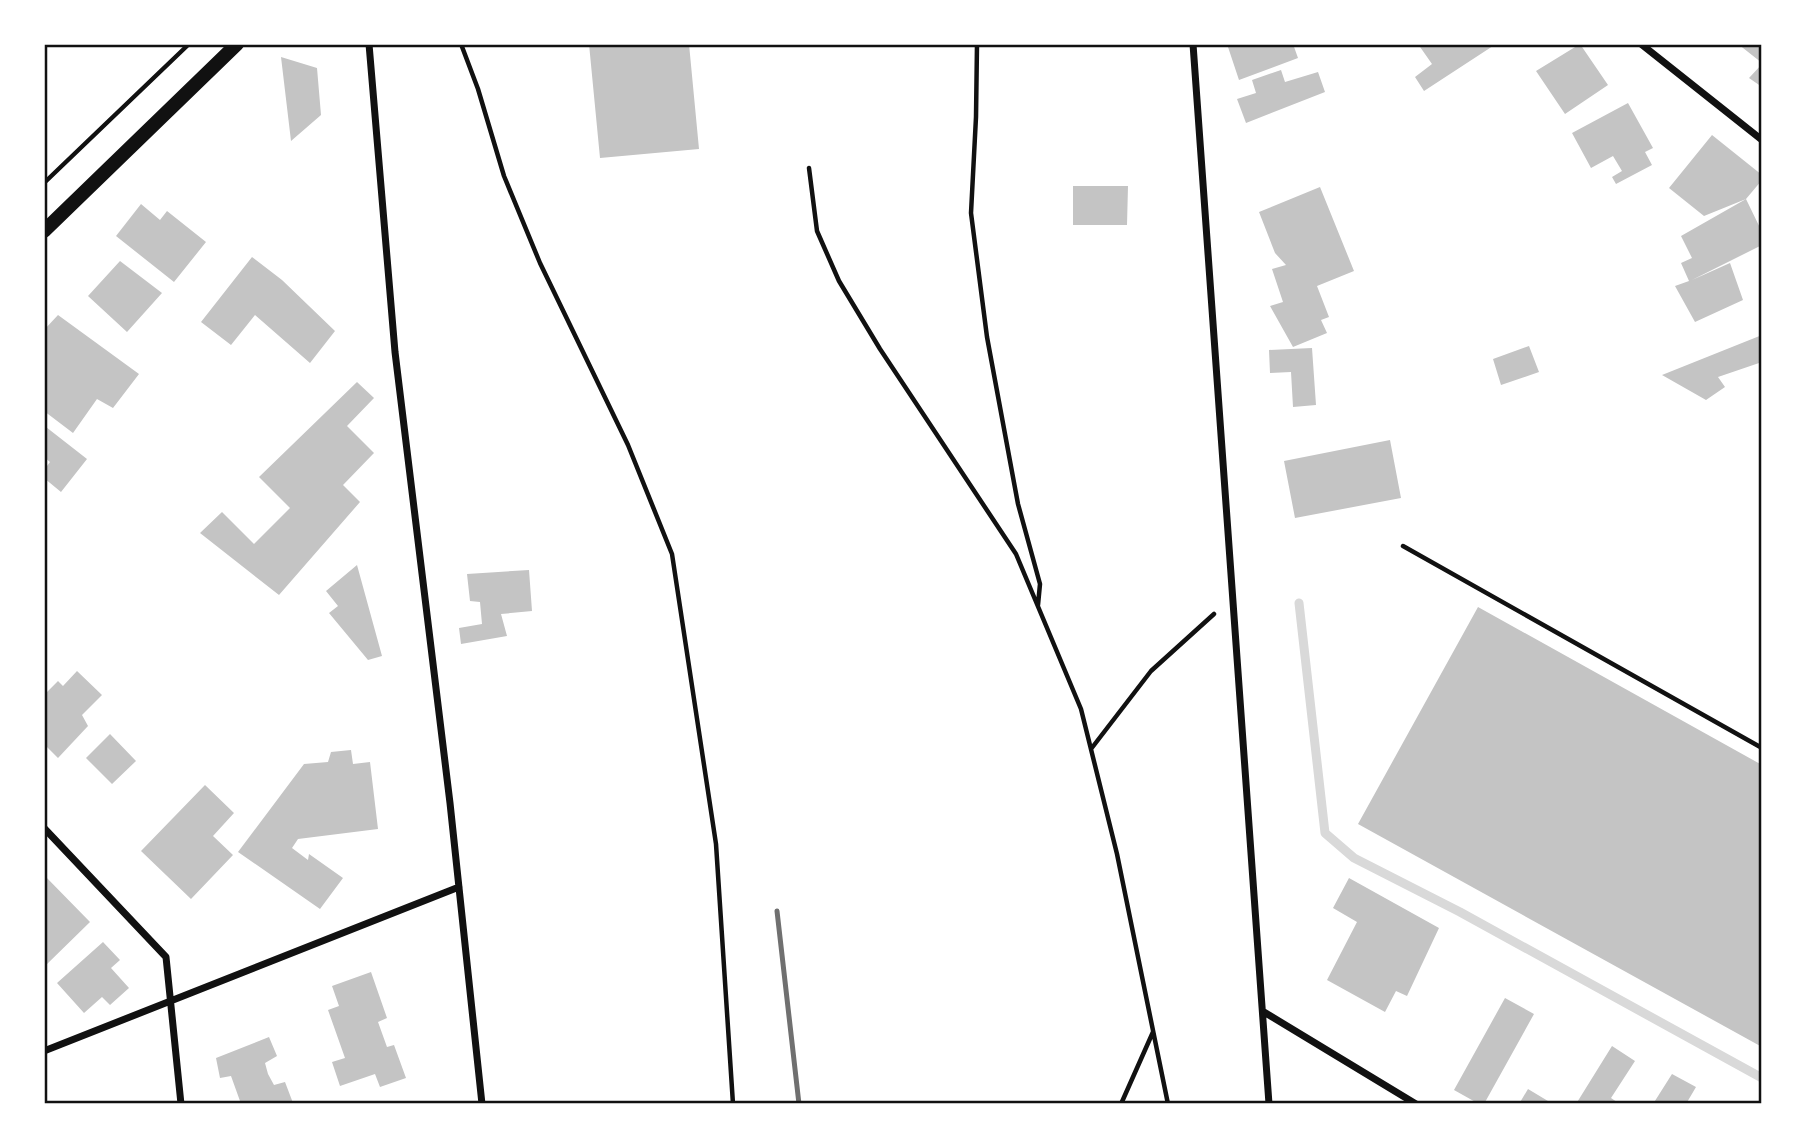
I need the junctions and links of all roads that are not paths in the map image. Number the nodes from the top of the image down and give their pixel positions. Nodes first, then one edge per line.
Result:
1 (237, 44) edge
2 (369, 44) edge
3 (1193, 44) edge
4 (1642, 44) edge
5 (1762, 139) edge
6 (44, 231) edge
7 (44, 828) edge
8 (459, 887) junction
9 (172, 1002) junction
10 (1264, 1012) junction
11 (44, 1051) edge
12 (181, 1104) edge
13 (482, 1104) edge
14 (1269, 1104) edge
15 (1416, 1104) edge

1 - 6 main road
2 - 8 street
3 - 10 street
4 - 5 street
7 - 9 street
8 - 9 street
8 - 13 street
9 - 11 street
9 - 12 street
10 - 14 street
10 - 15 street

